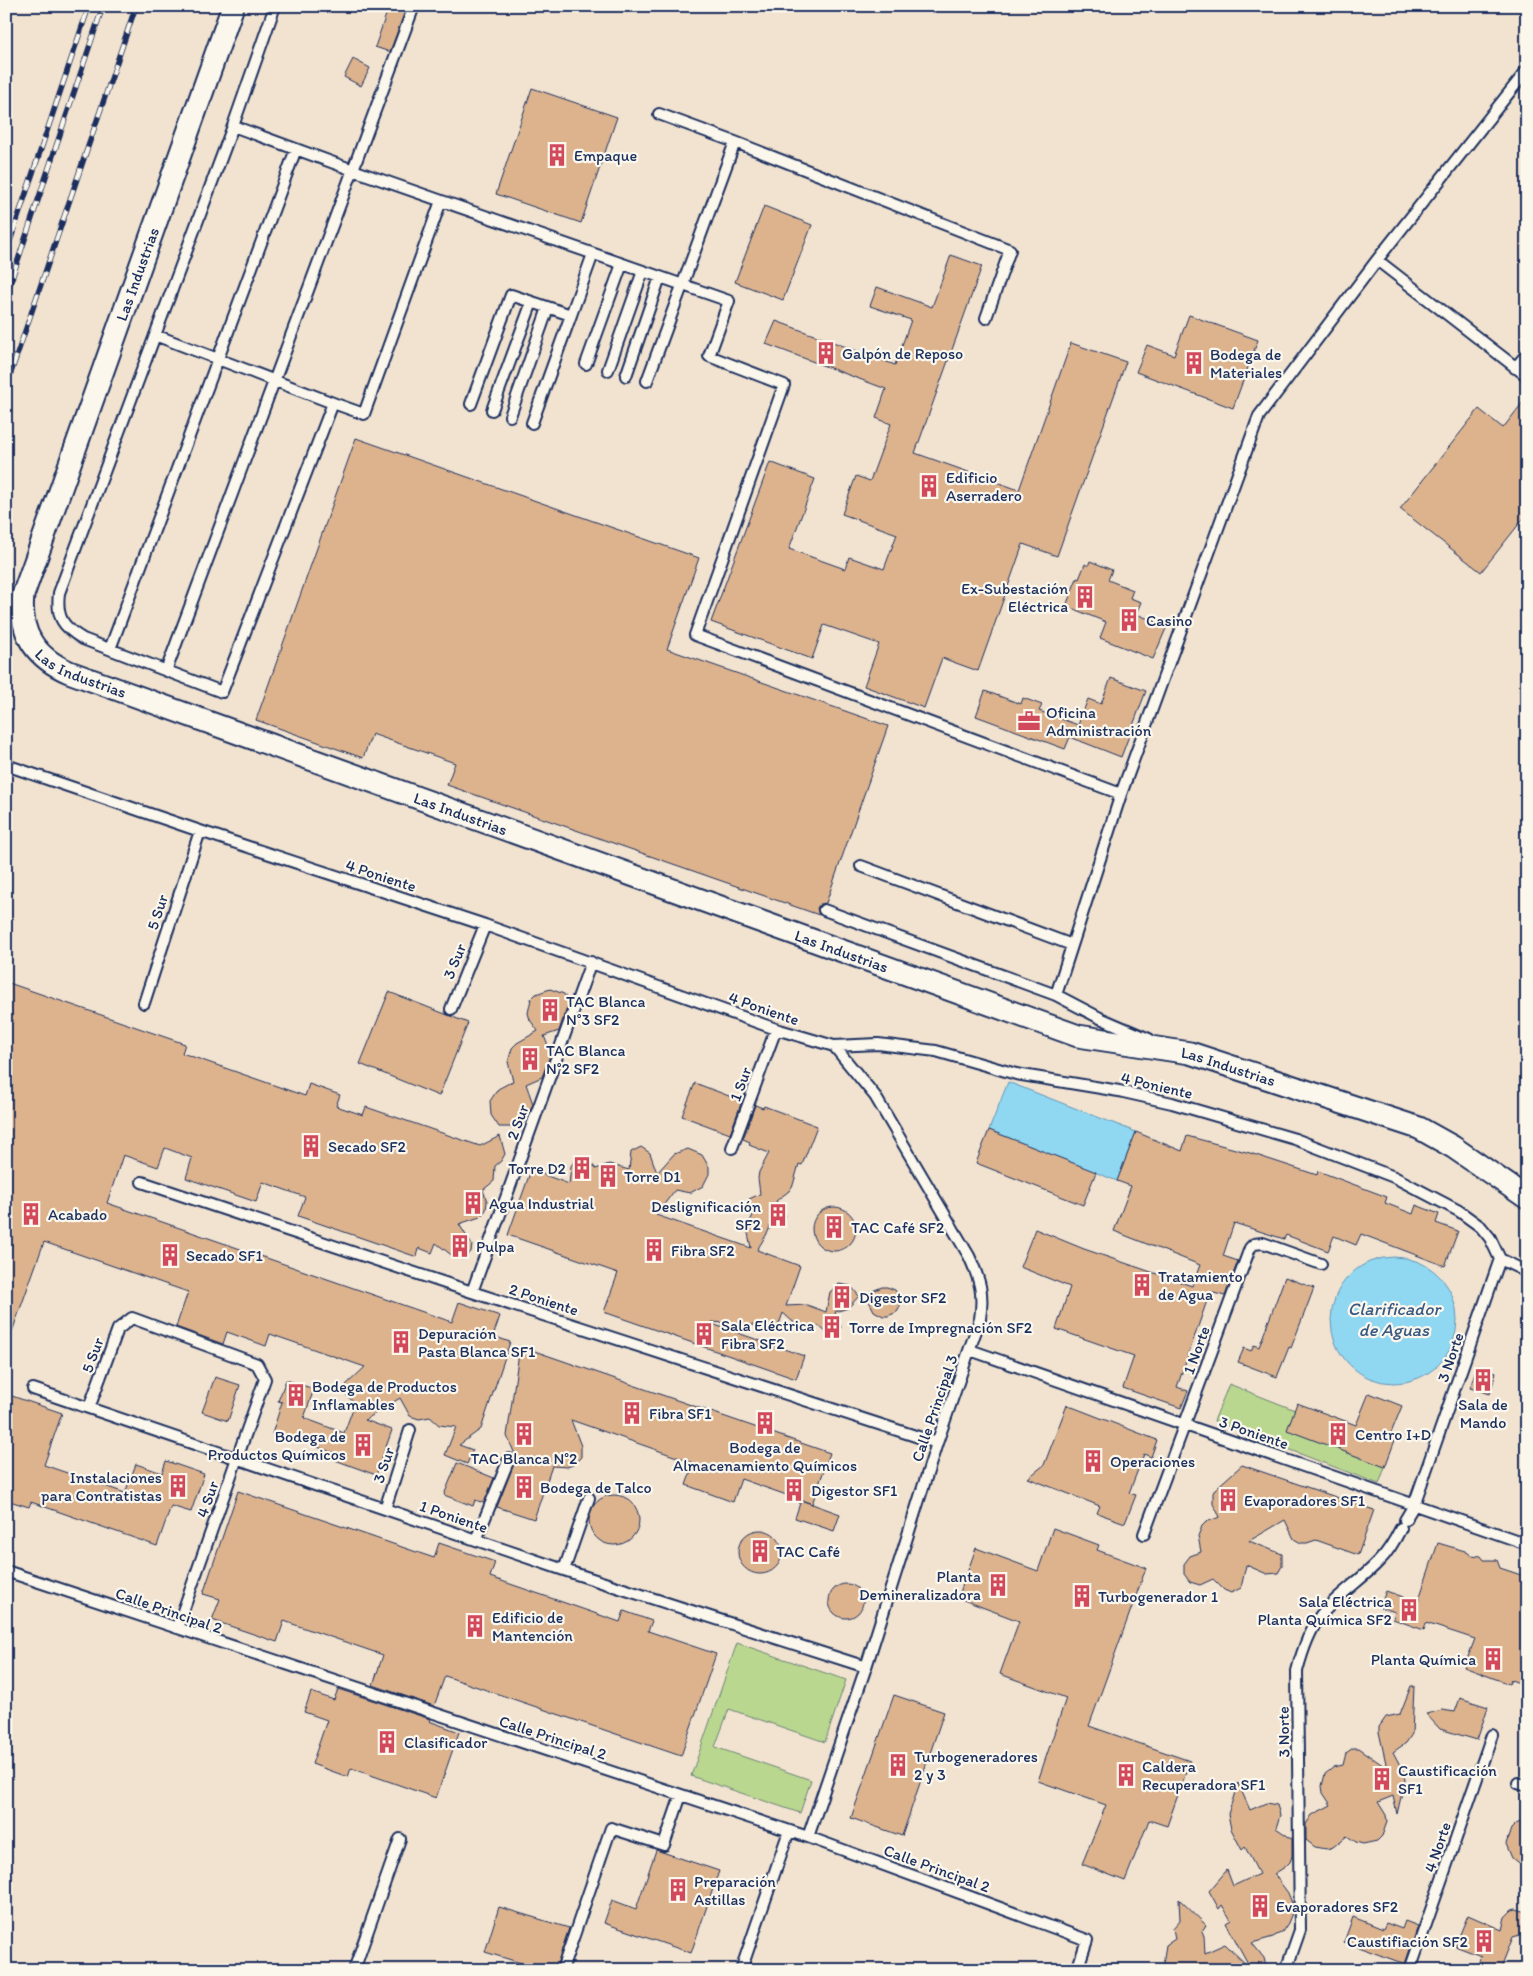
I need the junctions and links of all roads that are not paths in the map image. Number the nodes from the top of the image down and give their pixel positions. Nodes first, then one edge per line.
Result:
1 (233, 6) edge
2 (275, 6) edge
3 (414, 6) edge
4 (1527, 70) edge
5 (659, 114) dead end
6 (233, 126) junction
7 (735, 142) junction
8 (296, 149) junction
9 (353, 170) junction
10 (441, 201) junction
11 (593, 254) junction
12 (1377, 260) junction
13 (622, 264) junction
14 (643, 271) junction
15 (660, 277) junction
16 (683, 285) junction
17 (532, 302) junction
18 (548, 308) junction
19 (572, 316) junction
20 (986, 318) dead end
21 (155, 335) junction
22 (1527, 354) edge
23 (218, 359) junction
24 (586, 364) dead end
25 (1515, 368) junction
26 (608, 370) dead end
27 (626, 376) dead end
28 (1527, 376) edge
29 (274, 380) junction
30 (647, 381) dead end
31 (333, 403) junction
32 (471, 404) dead end
33 (492, 410) dead end
34 (510, 416) dead end
35 (532, 423) dead end
36 (110, 650) junction
37 (166, 671) junction
38 (6, 764) edge
39 (1122, 794) junction
40 (200, 831) junction
41 (861, 866) dead end
42 (824, 910) dead end
43 (485, 925) junction
44 (1072, 945) junction
45 (591, 962) junction
46 (1056, 995) junction
47 (144, 1002) dead end
48 (451, 1009) dead end
49 (776, 1029) junction
50 (834, 1046) junction
51 (1190, 1053) junction
52 (732, 1148) dead end
53 (142, 1182) dead end
54 (1527, 1198) edge
55 (1500, 1259) junction
56 (1321, 1264) dead end
57 (1527, 1272) edge
58 (472, 1292) junction
59 (970, 1350) junction
60 (265, 1379) joint
61 (33, 1389) dead end
62 (89, 1408) junction
63 (1185, 1424) junction
64 (410, 1430) dead end
65 (937, 1443) junction
66 (237, 1459) junction
67 (508, 1459) dead end
68 (589, 1498) dead end
69 (1414, 1504) junction
70 (385, 1509) junction
71 (1144, 1534) dead end
72 (476, 1540) junction
73 (1527, 1544) edge
74 (564, 1570) junction
75 (6, 1571) edge
76 (177, 1628) junction
77 (866, 1667) junction
78 (1492, 1735) dead end
79 (681, 1795) junction
80 (790, 1831) junction
81 (808, 1837) junction
82 (400, 1839) dead end
83 (1078, 1969) edge
84 (354, 1970) edge
85 (562, 1970) edge
86 (741, 1970) edge
87 (1286, 1970) edge
88 (1410, 1970) edge

1 - 51 street, Las Industrias
2 - 6 lane
3 - 9 lane
4 - 12 lane
5 - 7 lane
6 - 8 lane
6 - 21 lane
7 - 16 lane
7 - 20 lane
8 - 9 lane
8 - 23 lane
9 - 10 lane
9 - 29 lane
10 - 11 lane
10 - 31 lane
11 - 13 lane
11 - 19 lane
12 - 25 lane
12 - 39 lane
13 - 14 lane
13 - 24 lane
14 - 15 lane
14 - 26 lane
15 - 16 lane
15 - 27 lane
16 - 30 lane
16 - 39 lane
17 - 18 lane
17 - 32 lane
17 - 33 lane
18 - 19 lane
18 - 34 lane
19 - 35 lane
21 - 23 lane
21 - 36 lane
22 - 25 lane
23 - 29 lane
23 - 36 lane
25 - 28 lane
29 - 31 lane
29 - 37 lane
31 - 37 lane
36 - 37 lane
38 - 40 lane, 4 Poniente
39 - 44 lane
40 - 43 lane, 4 Poniente
40 - 47 lane, 5 Sur
41 - 44 lane
42 - 46 lane
43 - 45 lane, 4 Poniente
43 - 48 lane, 3 Sur
44 - 46 lane
45 - 49 lane, 4 Poniente
45 - 58 lane, 2 Sur
46 - 51 lane
49 - 50 lane, 4 Poniente
49 - 52 lane, 1 Sur
50 - 55 lane, 4 Poniente
50 - 59 lane, Calle Principal 3
51 - 54 street, Las Industrias
53 - 58 lane, 2 Poniente
55 - 57 lane
55 - 69 lane, 3 Norte
56 - 63 lane, 1 Norte
58 - 65 lane, 2 Poniente
59 - 63 lane, 3 Poniente
59 - 65 lane, Calle Principal 3
60 - 62 lane, 5 Sur
60 - 66 lane, 4 Sur
61 - 62 lane, 1 Poniente
62 - 66 lane, 1 Poniente
63 - 69 lane, 3 Poniente
63 - 71 lane, 1 Norte
64 - 70 lane, 3 Sur
65 - 77 lane, Calle Principal 3
66 - 70 lane, 1 Poniente
66 - 76 lane, 4 Sur
67 - 72 lane
68 - 74 lane
69 - 73 lane, 3 Poniente
69 - 87 lane, 3 Norte
70 - 72 lane, 1 Poniente
72 - 74 lane, 1 Poniente
74 - 77 lane, 1 Poniente
75 - 76 lane, Calle Principal 2
76 - 79 lane, Calle Principal 2
77 - 81 lane, Calle Principal 3
78 - 88 lane, 4 Norte
79 - 80 lane, Calle Principal 2
79 - 85 lane
80 - 81 lane, Calle Principal 2
80 - 86 lane
81 - 83 lane, Calle Principal 2
82 - 84 lane

